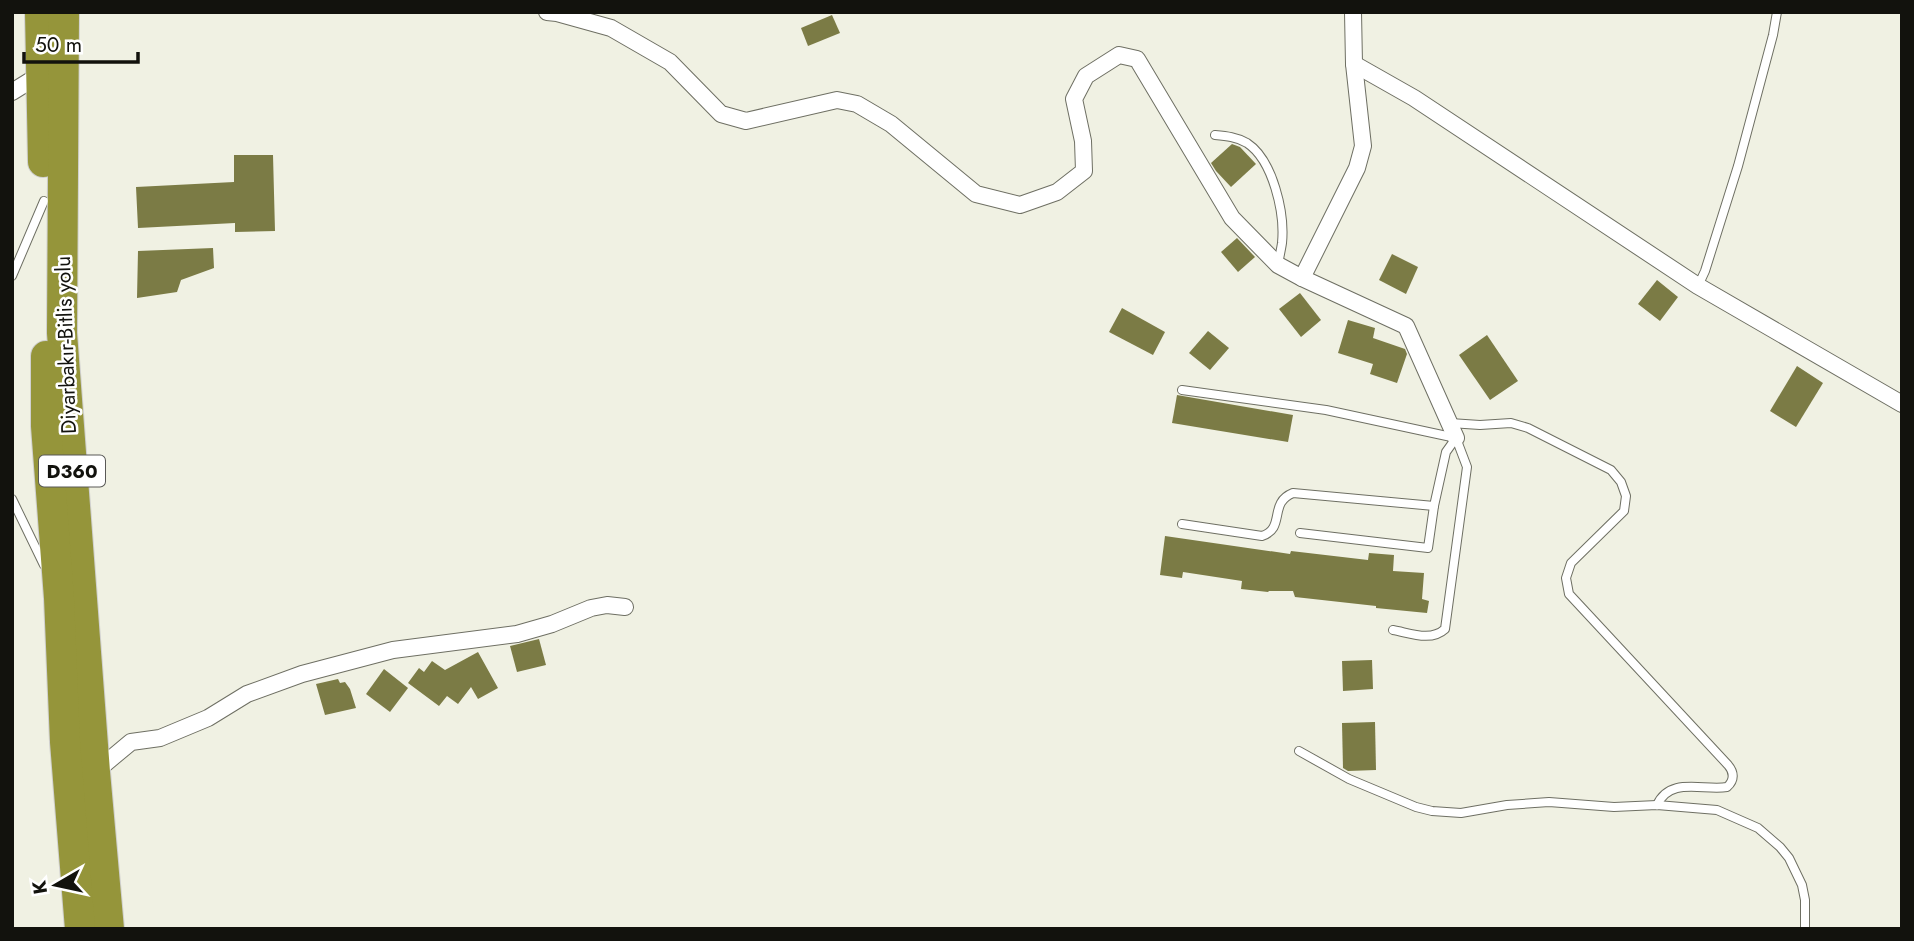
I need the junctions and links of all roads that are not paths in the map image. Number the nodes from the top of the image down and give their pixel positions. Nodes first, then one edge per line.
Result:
1 (40, 12) edge
2 (64, 12) edge
3 (547, 12) edge
4 (1353, 12) edge
5 (1777, 12) edge
6 (1354, 64) junction
7 (41, 74) junction
8 (12, 92) edge
9 (1215, 135) dead end
10 (44, 201) junction
11 (1278, 265) junction
12 (12, 276) edge
13 (1302, 278) junction
14 (1698, 286) junction
15 (1182, 390) dead end
16 (1902, 404) edge
17 (1449, 423) junction
18 (1456, 438) junction
19 (12, 499) edge
20 (1434, 506) junction
21 (1182, 524) dead end
22 (1300, 533) dead end
23 (59, 598) junction
24 (625, 607) dead end
25 (1393, 630) dead end
26 (1299, 751) dead end
27 (95, 772) junction
28 (1657, 804) junction
29 (80, 929) edge
30 (109, 929) edge
31 (1805, 929) edge

1 - 7 highway, Diyarbakır-Bitlis yolu / D360
2 - 27 highway, Diyarbakır-Bitlis yolu / D360
3 - 11 street
4 - 6 street
5 - 14 lane
6 - 13 street
6 - 14 street
7 - 8 street
7 - 10 highway, Diyarbakır-Bitlis yolu / D360
9 - 11 lane
10 - 12 lane
10 - 23 highway, Diyarbakır-Bitlis yolu / D360
11 - 13 street
13 - 17 street
14 - 16 street
15 - 18 lane
17 - 18 street
17 - 28 lane
18 - 20 lane
18 - 25 lane
19 - 23 lane
20 - 21 lane
20 - 22 lane
23 - 29 highway, Diyarbakır-Bitlis yolu / D360
24 - 27 street
26 - 28 lane
27 - 30 highway, Diyarbakır-Bitlis yolu / D360
28 - 31 lane

